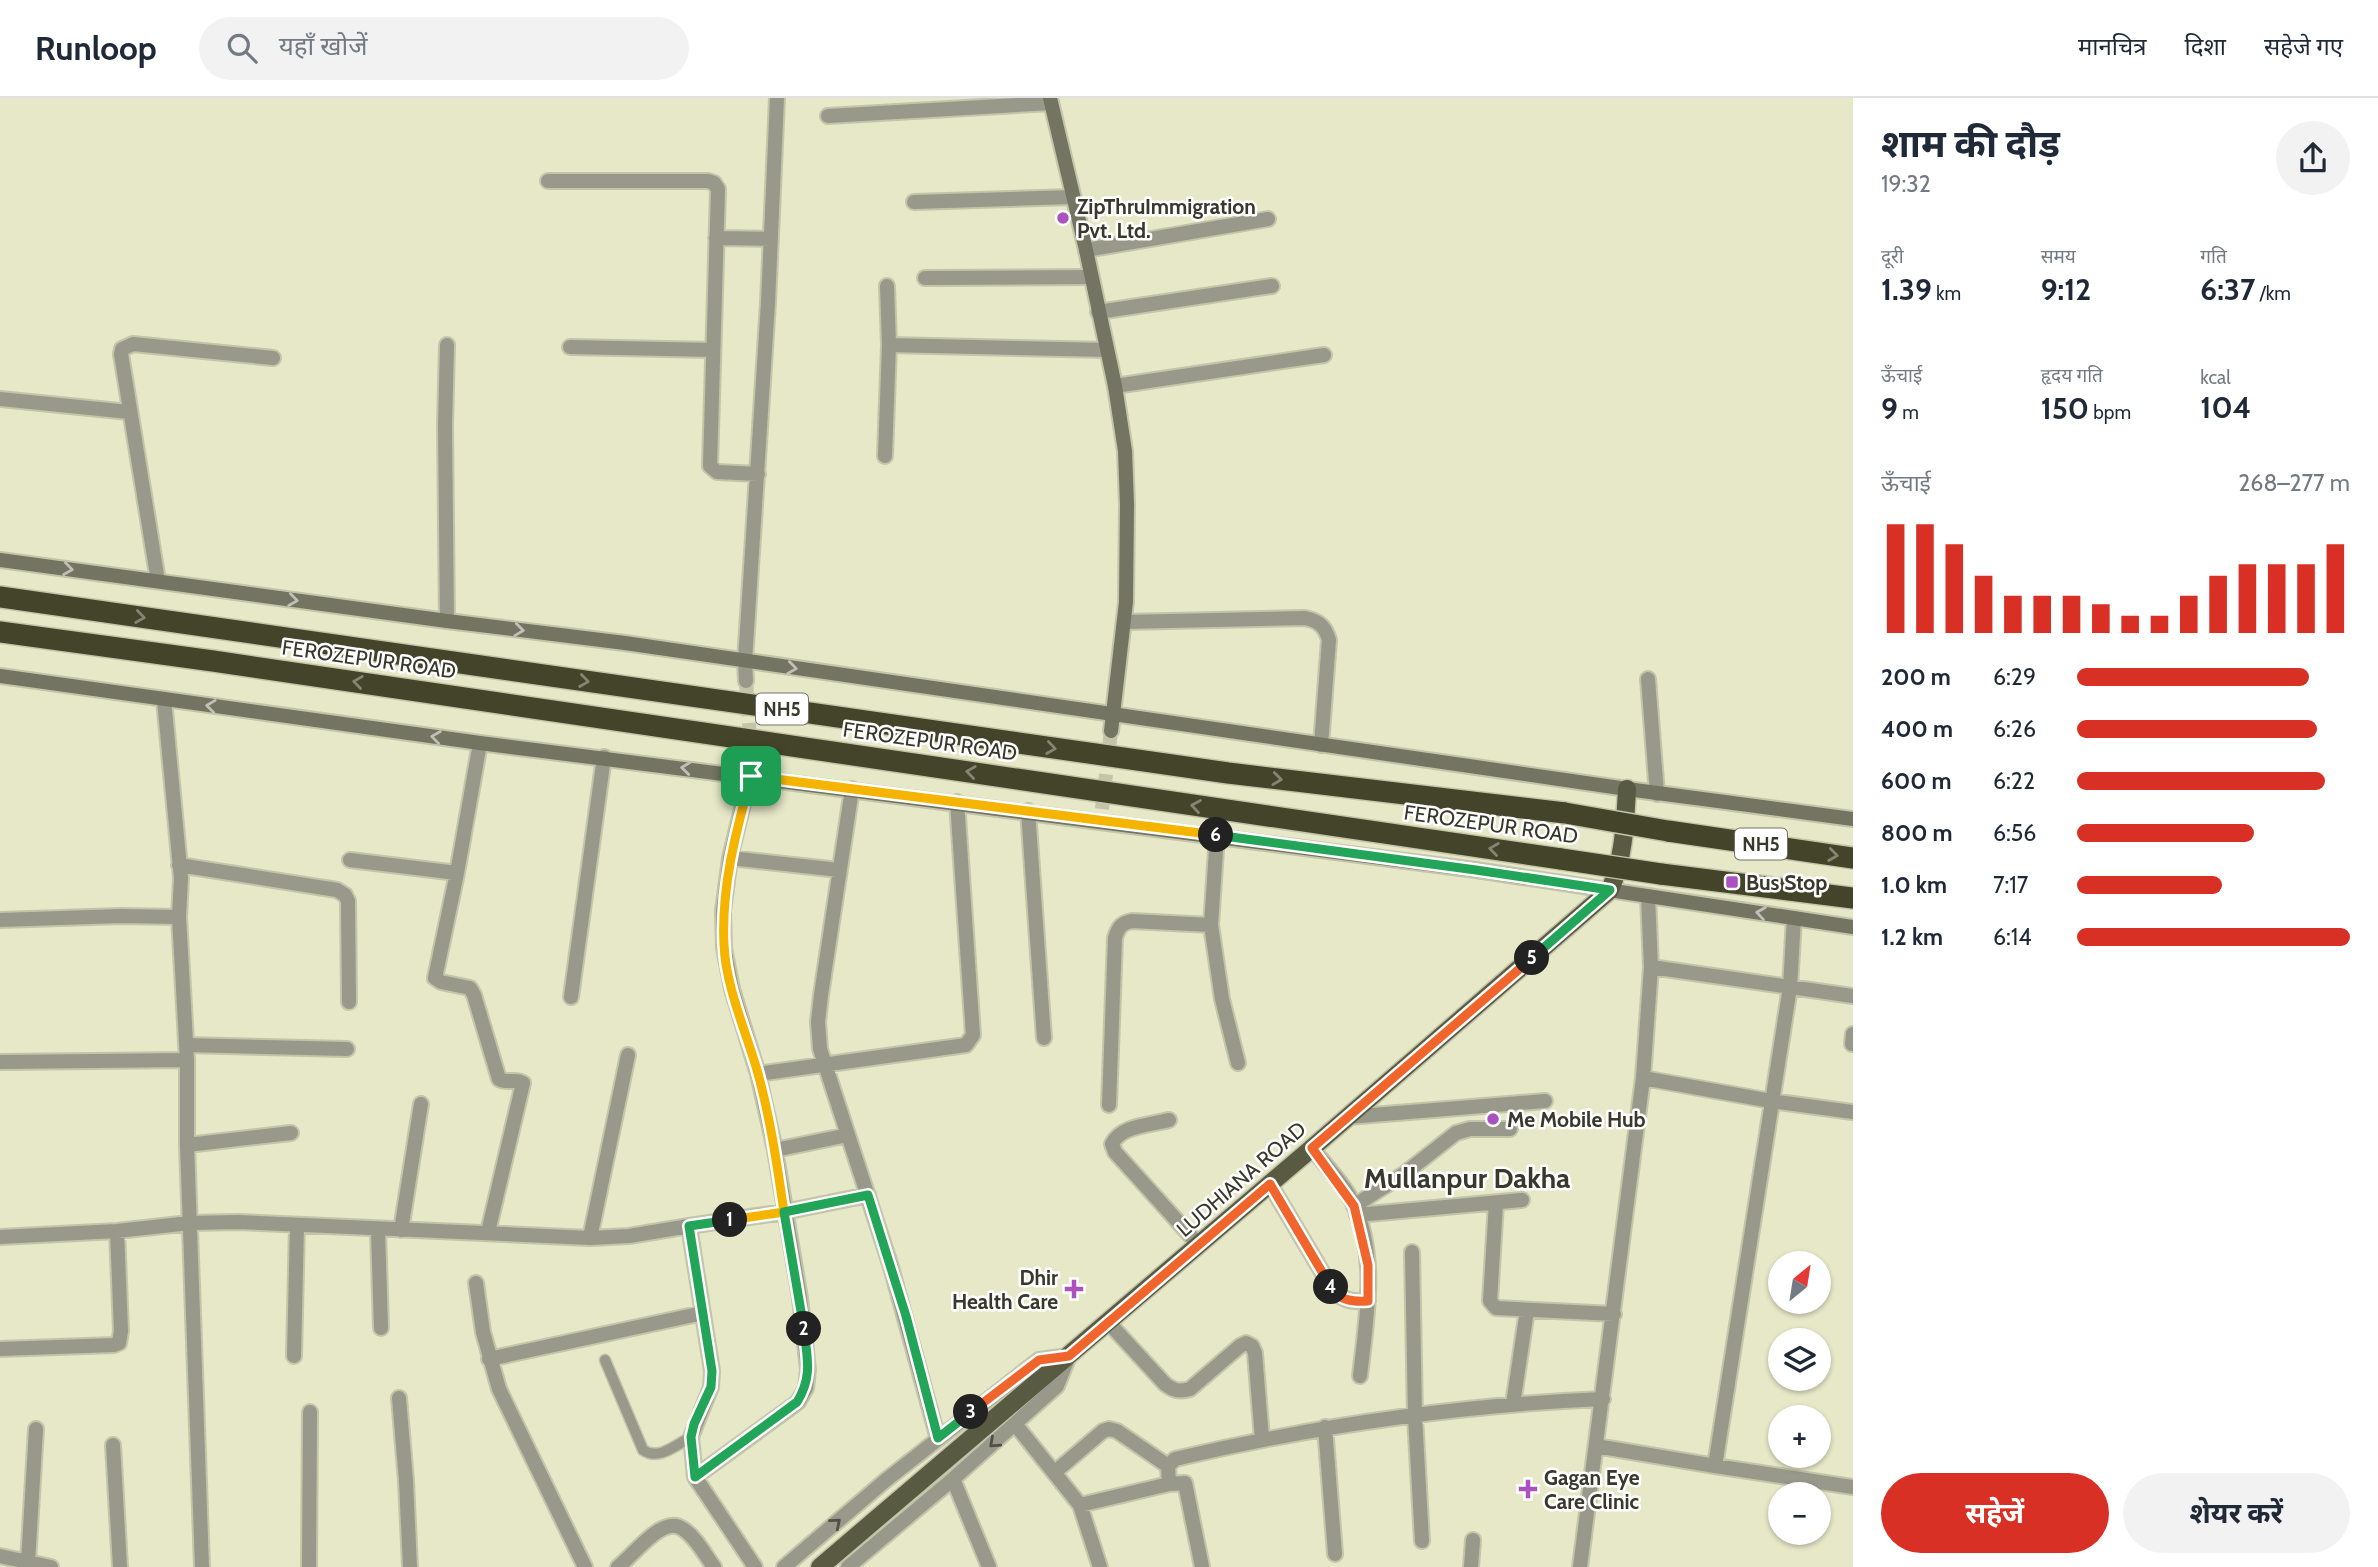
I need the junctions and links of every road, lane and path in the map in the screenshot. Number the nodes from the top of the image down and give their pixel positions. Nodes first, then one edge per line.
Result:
1 (777, 98) edge
2 (1050, 101) edge
3 (828, 116) dead end
4 (548, 181) dead end
5 (1073, 197) junction
6 (914, 202) dead end
7 (1268, 219) dead end
8 (716, 238) junction
9 (771, 239) junction
10 (1086, 250) junction
11 (1091, 277) junction
12 (925, 278) dead end
13 (887, 286) dead end
14 (1272, 286) dead end
15 (1098, 312) junction
16 (447, 345) dead end
17 (889, 345) junction
18 (570, 347) dead end
19 (713, 350) junction
20 (1107, 350) junction
21 (1324, 355) dead end
22 (273, 358) dead end
23 (1115, 386) junction
24 (0, 399) edge
25 (129, 412) junction
26 (885, 456) dead end
27 (758, 474) junction
28 (0, 560) edge
29 (158, 581) junction
30 (0, 597) edge
31 (447, 621) junction
32 (1124, 622) junction
33 (0, 632) edge
34 (745, 661) junction
35 (0, 676) edge
36 (1648, 679) dead end
37 (747, 681) tunnel mouth
38 (164, 700) junction
39 (1112, 715) junction
40 (1111, 731) tunnel mouth
41 (480, 743) junction
42 (1321, 746) junction
43 (604, 757) junction
44 (751, 771) junction
45 (852, 789) junction
46 (1627, 789) junction
47 (1657, 794) junction
48 (957, 802) junction
49 (1028, 811) junction
50 (1853, 819) edge
51 (1217, 835) junction
52 (730, 858) junction
53 (1853, 858) edge
54 (350, 860) dead end
55 (179, 865) junction
56 (839, 870) junction
57 (457, 873) junction
58 (1610, 890) junction
59 (1648, 896) junction
60 (1853, 898) edge
61 (179, 917) junction
62 (1794, 918) junction
63 (0, 919) edge
64 (1212, 925) junction
65 (1853, 928) edge
66 (1651, 967) junction
67 (1790, 988) junction
68 (1853, 996) edge
69 (571, 997) dead end
70 (349, 1002) dead end
71 (1044, 1038) dead end
72 (347, 1049) dead end
73 (186, 1052) junction
74 (628, 1055) dead end
75 (0, 1062) edge
76 (1238, 1063) dead end
77 (825, 1065) junction
78 (758, 1074) junction
79 (1643, 1078) junction
80 (1545, 1101) dead end
81 (1771, 1101) junction
82 (421, 1104) dead end
83 (1109, 1105) dead end
84 (1853, 1112) edge
85 (1348, 1117) junction
86 (1169, 1120) dead end
87 (1510, 1129) dead end
88 (290, 1133) dead end
89 (848, 1135) junction
90 (187, 1145) junction
91 (1312, 1148) junction
92 (775, 1150) junction
93 (1270, 1184) junction
94 (868, 1195) junction
95 (1522, 1200) dead end
96 (1496, 1203) junction
97 (1355, 1210) junction
98 (784, 1212) junction
99 (190, 1223) junction
100 (297, 1225) junction
101 (689, 1226) junction
102 (378, 1230) junction
103 (401, 1230) junction
104 (117, 1231) junction
105 (488, 1232) junction
106 (0, 1237) edge
107 (590, 1238) junction
108 (1199, 1245) junction
109 (1412, 1252) dead end
110 (476, 1283) dead end
111 (1368, 1301) junction
112 (1527, 1310) junction
113 (703, 1313) junction
114 (1614, 1314) junction
115 (1108, 1322) junction
116 (381, 1328) dead end
117 (0, 1349) edge
118 (294, 1356) dead end
119 (1069, 1356) junction
120 (489, 1359) junction
121 (605, 1360) dead end
122 (1360, 1376) dead end
123 (399, 1398) dead end
124 (1603, 1399) junction
125 (1514, 1404) junction
126 (310, 1412) dead end
127 (1415, 1416) junction
128 (1016, 1423) junction
129 (1325, 1427) junction
130 (36, 1429) dead end
131 (691, 1437) junction
132 (938, 1438) junction
133 (1262, 1439) junction
134 (113, 1445) dead end
135 (1596, 1446) junction
136 (1168, 1466) junction
137 (1715, 1466) junction
138 (1055, 1472) junction
139 (695, 1477) junction
140 (954, 1479) junction
141 (1169, 1484) junction
142 (1853, 1487) edge
143 (1080, 1505) junction
144 (1473, 1540) dead end
145 (1422, 1541) dead end
146 (1335, 1554) dead end
147 (0, 1556) edge
148 (28, 1562) junction
149 (51, 1567) edge
150 (120, 1567) edge
151 (202, 1567) edge
152 (309, 1567) edge
153 (410, 1567) edge
154 (584, 1567) edge
155 (618, 1567) edge
156 (714, 1567) edge
157 (755, 1567) edge
158 (784, 1567) edge
159 (820, 1567) edge
160 (848, 1567) edge
161 (989, 1567) edge
162 (1100, 1567) edge
163 (1202, 1567) edge
164 (1471, 1567) edge
165 (1580, 1567) edge

1 - 9 street
2 - 3 street
2 - 5 main road
4 - 8 street
5 - 6 street
5 - 10 main road
7 - 10 street
8 - 9 street
8 - 19 street
9 - 27 street
10 - 11 main road
11 - 12 street
11 - 15 main road
13 - 17 street
14 - 15 street
15 - 20 main road
16 - 31 street
17 - 20 street
17 - 26 street
18 - 19 street
19 - 27 street
20 - 23 main road
21 - 23 street
22 - 25 street
23 - 32 main road
24 - 25 street
25 - 29 street
27 - 34 street
28 -> 29 main road
29 -> 31 main road
30 -> 53 highway, NH5, bridge
31 -> 34 main road
32 - 39 main road
32 - 42 street
60 -> 33 highway, FEROZEPUR ROAD / NH5, bridge
34 - 37 street
34 -> 39 main road
35 - 38 main road
36 - 47 street
41 -> 38 main road
38 - 55 street
39 - 40 main road
39 - 42 main road
41 - 43 main road
41 - 57 street
42 - 46 main road
44 -> 43 main road
43 - 69 street
44 - 45 main road
44 - 52 street
45 - 48 main road
45 - 56 street
46 - 47 main road
46 - 58 main road
47 - 50 main road
48 - 49 main road
48 - 77 street
49 - 51 main road
49 - 71 street
51 - 58 main road
51 - 64 street
52 - 56 street
52 - 78 street
54 - 57 street
55 - 61 street
55 - 70 street
56 - 77 street
57 - 105 street
58 - 59 main road
58 - 85 main road, LUDHIANA ROAD
62 -> 59 main road
59 - 66 street
61 - 63 street
61 - 73 street
62 - 65 main road
62 - 67 street
64 - 76 street
64 - 83 street
66 - 67 street
66 - 79 street
67 - 68 street
67 - 81 street
72 - 73 street
73 - 75 street
73 - 90 street
74 - 107 street
77 - 78 street
77 - 89 street
78 - 92 street
79 - 81 street
79 - 114 street
80 - 85 street
81 - 84 street
81 - 137 street
82 - 103 street
85 - 91 main road, LUDHIANA ROAD
86 - 108 street
87 - 97 street
88 - 90 street
89 - 92 street
89 - 94 street
90 - 99 street
91 - 93 main road, LUDHIANA ROAD
91 - 97 street
92 - 98 street
93 - 108 main road, LUDHIANA ROAD
93 - 111 street
94 - 98 street
94 - 132 street
95 - 96 street
96 - 97 street
96 - 112 street
97 - 111 street
98 - 101 street
98 - 139 street
99 - 100 street
99 - 104 street
99 - 151 street
100 - 102 street
100 - 118 street
101 - 107 street
101 - 113 street
102 - 103 street
102 - 116 street
103 - 105 street
104 - 106 street
104 - 117 street
105 - 107 street
108 - 115 main road, LUDHIANA ROAD
109 - 127 street
110 - 120 street
111 - 122 street
112 - 114 street
112 - 125 street
113 - 120 street
113 - 131 street
114 - 124 street
115 - 119 main road, LUDHIANA ROAD
115 - 133 street
119 - 128 street
119 - 132 street
119 - 159 main road, LUDHIANA ROAD
120 - 154 street
121 - 131 lane
123 - 153 street
124 - 125 street
124 - 135 street
125 - 127 street
126 - 152 street
127 - 129 street
127 - 145 street
128 - 138 street
128 -> 140 street
129 - 133 street
129 - 146 street
130 - 148 street
131 - 139 street
158 -> 132 street
133 - 136 street
134 - 150 street
135 - 137 street
135 - 165 street
136 - 138 street
136 - 141 street
137 - 142 street
138 - 143 street
139 - 157 street
140 - 160 street
140 - 161 street
141 - 143 street
141 - 163 street
143 - 162 street
144 - 164 street
147 - 148 street
148 - 149 street
155 - 156 street

